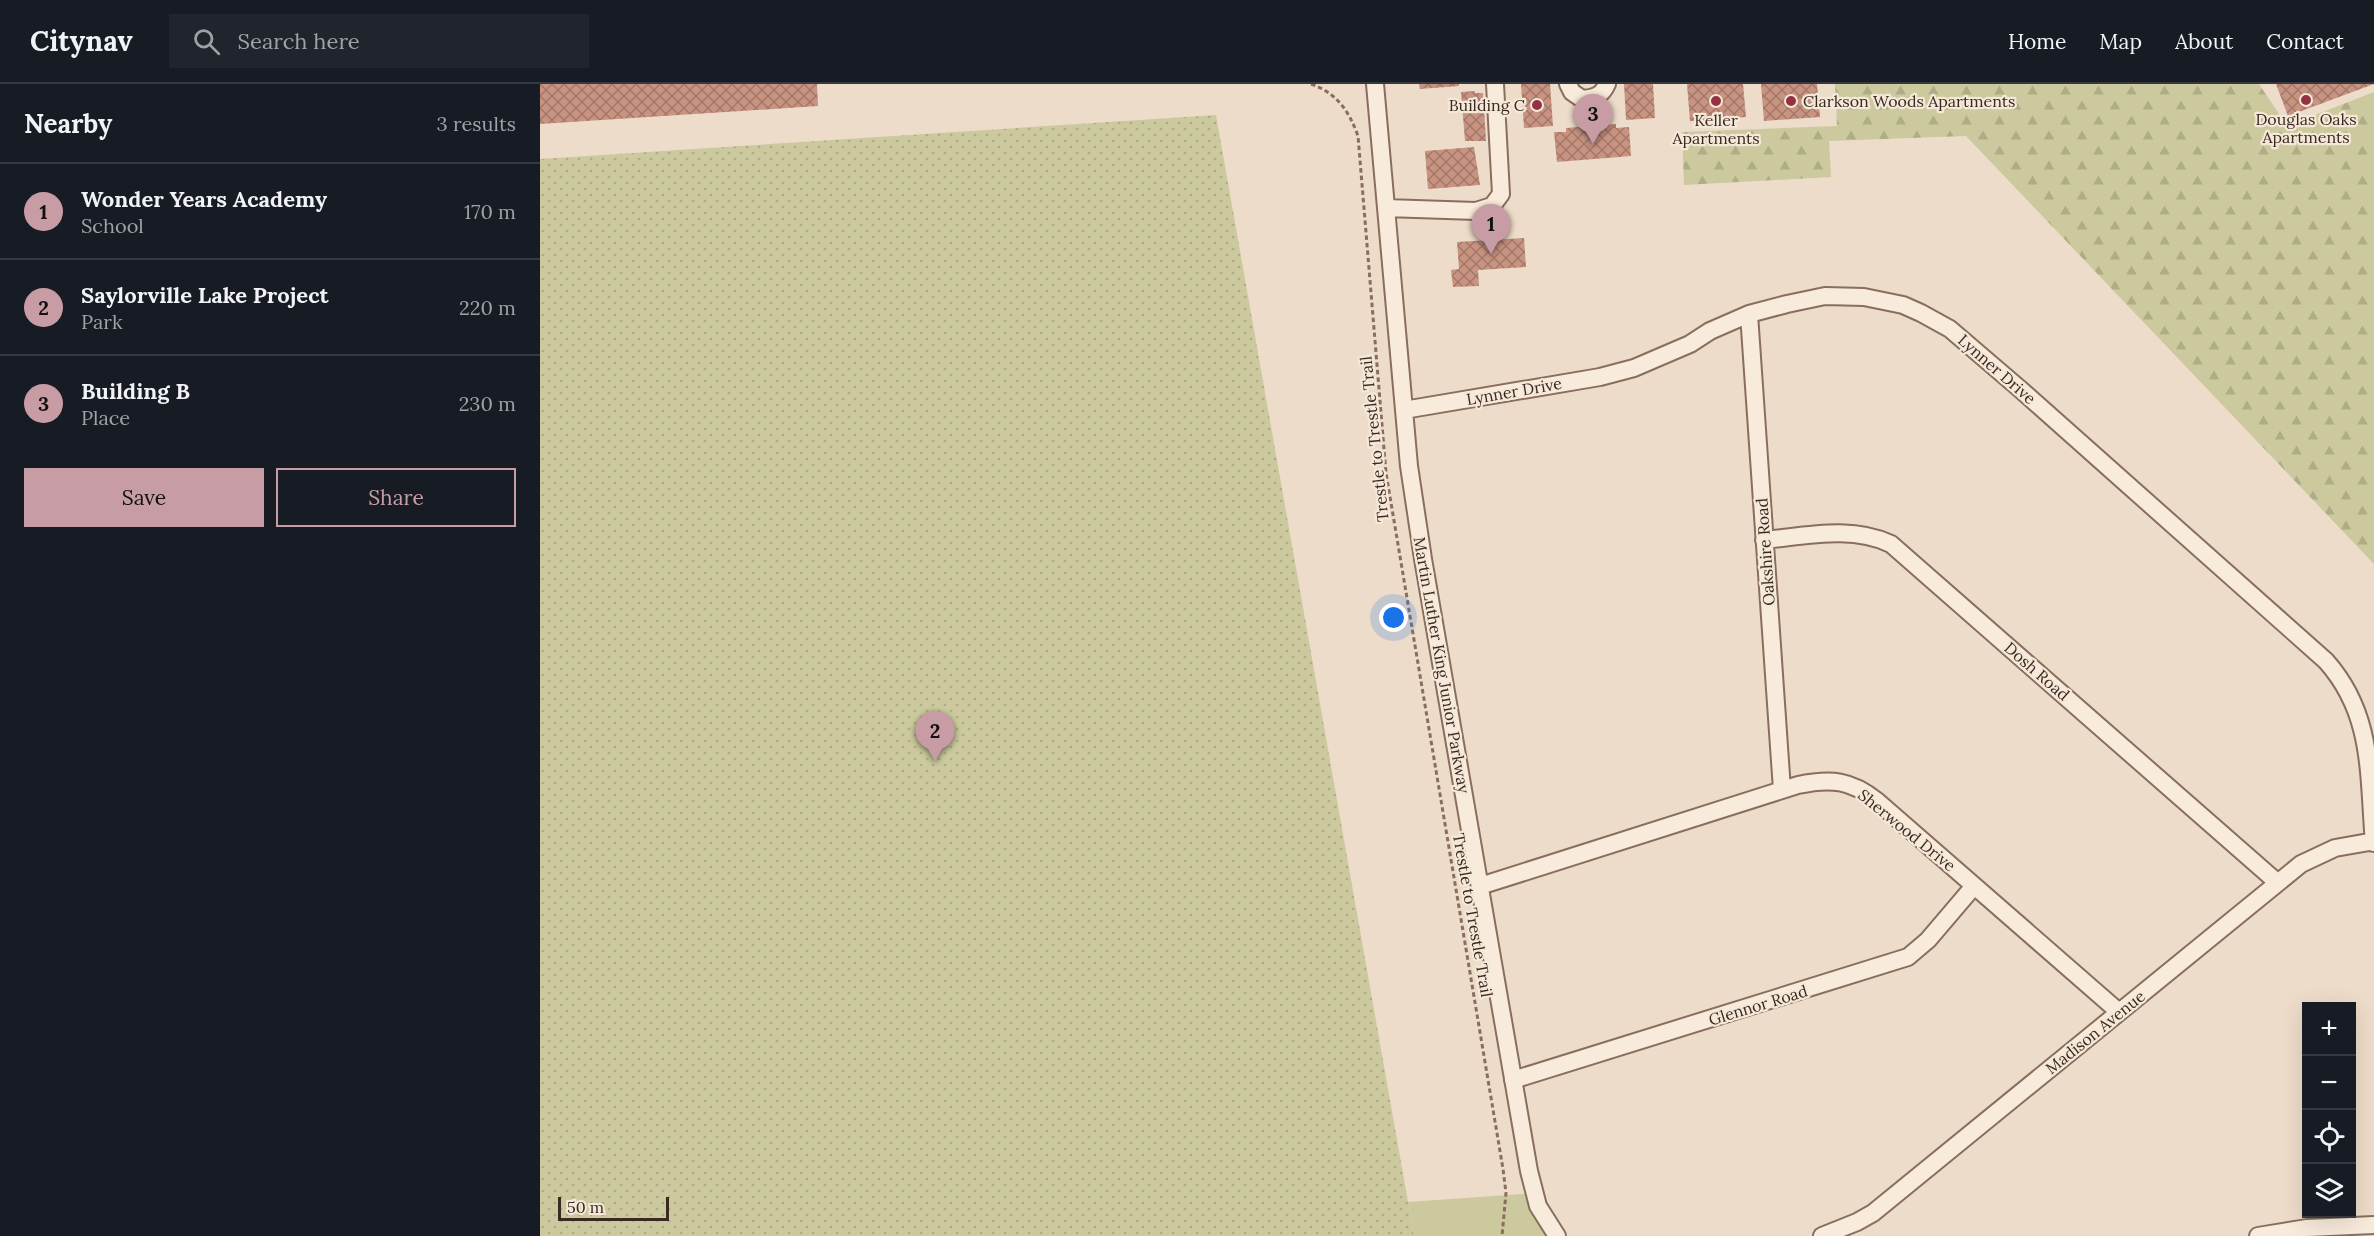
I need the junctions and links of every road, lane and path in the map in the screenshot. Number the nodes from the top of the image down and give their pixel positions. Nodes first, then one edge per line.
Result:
1 (1311, 84) edge
2 (1375, 84) edge
3 (1495, 84) edge
4 (1569, 84) edge
5 (1607, 84) edge
6 (1386, 208) junction
7 (1749, 314) junction
8 (1404, 410) junction
9 (1764, 540) junction
10 (1782, 790) junction
11 (2374, 841) edge
12 (2278, 883) junction
13 (1480, 886) junction
14 (1974, 886) junction
15 (2119, 1012) junction
16 (1514, 1080) junction
17 (2374, 1225) edge
18 (1502, 1236) edge
19 (1557, 1236) edge
20 (1822, 1236) edge
21 (2258, 1236) edge

1 - 18 path, Trestle to Trestle Trail
2 - 6 street, Martin Luther King Junior Parkway
3 - 6 street
4 - 5 street
6 - 8 street, Martin Luther King Junior Parkway
7 - 8 street, Lynner Drive
7 - 9 street, Oakshire Road
7 - 11 street, Lynner Drive
8 - 13 street, Martin Luther King Junior Parkway
9 - 10 street, Oakshire Road
9 - 12 street, Dosh Road
10 - 13 street, Sherwood Drive
10 - 14 street, Sherwood Drive
11 - 12 street, Madison Avenue
12 - 15 street, Madison Avenue
13 - 16 street, Martin Luther King Junior Parkway
14 - 15 street, Sherwood Drive
14 - 16 street, Glennor Road
15 - 20 street, Madison Avenue
16 - 19 street, Martin Luther King Junior Parkway
17 - 21 street

